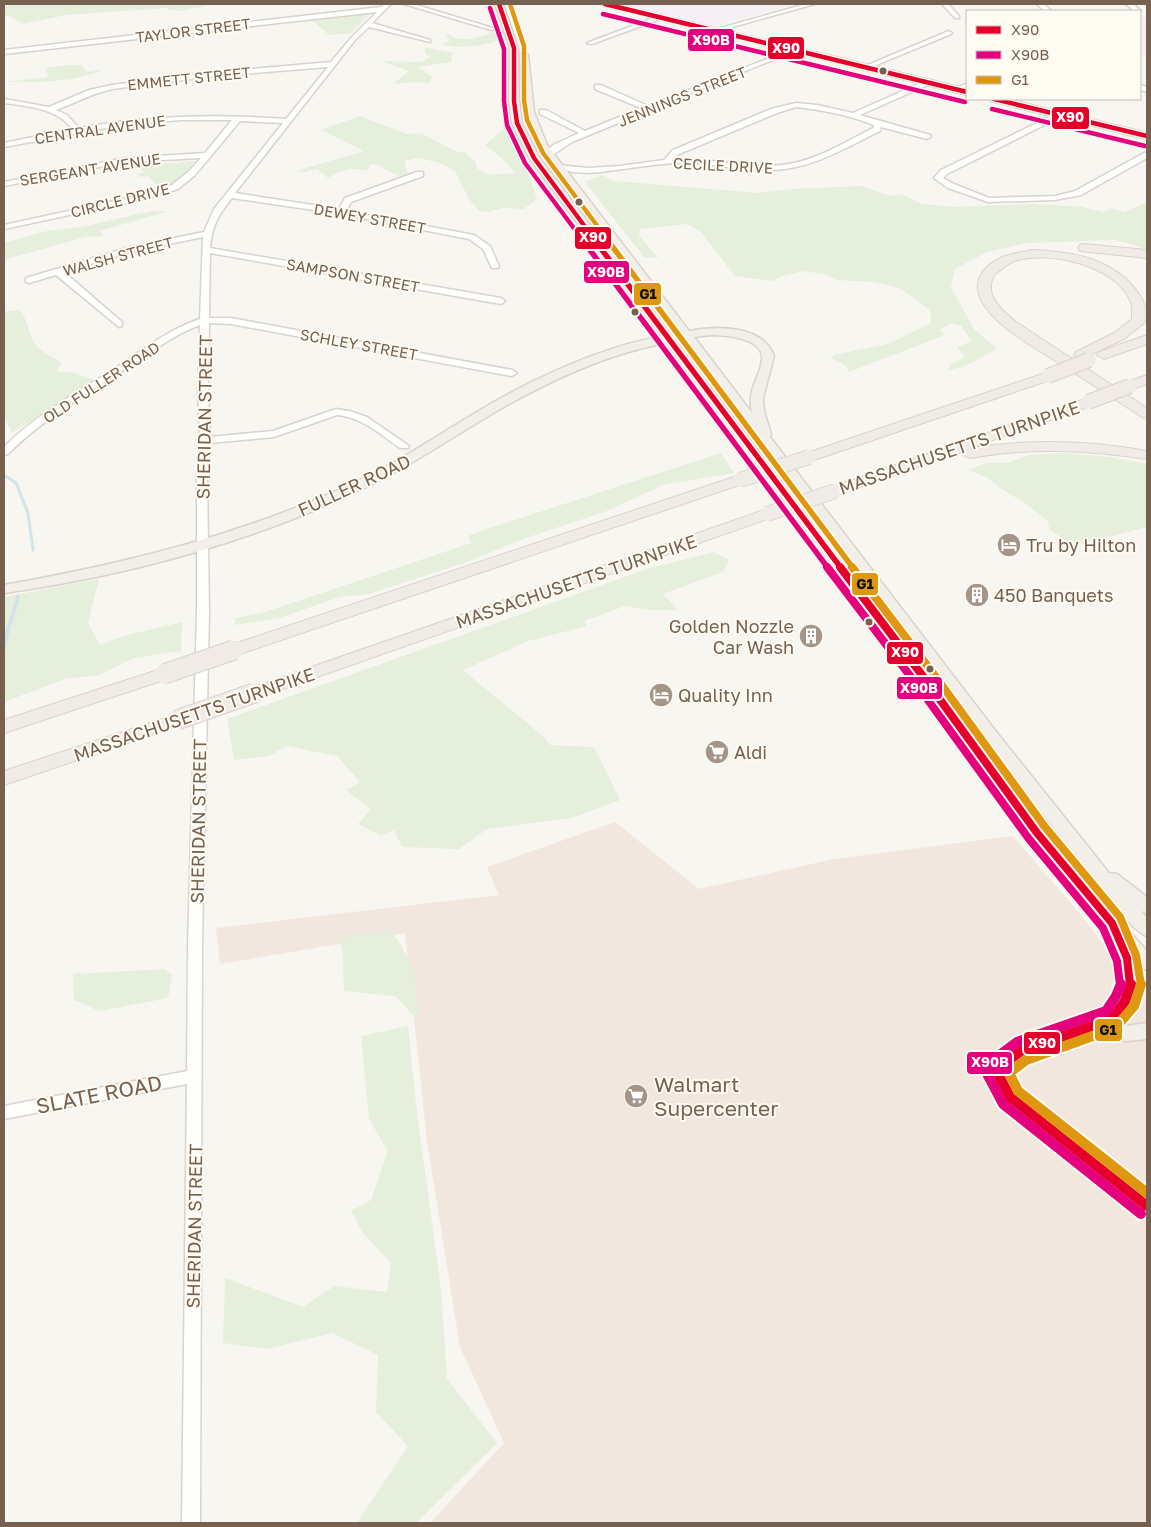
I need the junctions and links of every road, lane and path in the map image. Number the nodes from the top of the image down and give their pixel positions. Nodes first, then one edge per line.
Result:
1 (407, 4) edge
2 (499, 4) edge
3 (508, 4) edge
4 (605, 4) edge
5 (812, 4) edge
6 (945, 4) edge
7 (385, 6) edge
8 (662, 17) junction
9 (957, 17) dead end
10 (367, 24) junction
11 (493, 29) dead end
12 (716, 30) junction
13 (949, 33) dead end
14 (428, 41) dead end
15 (590, 43) dead end
16 (794, 50) junction
17 (4, 52) edge
18 (333, 64) junction
19 (866, 67) junction
20 (927, 82) junction
21 (966, 86) edge
22 (598, 87) dead end
23 (957, 90) junction
24 (966, 92) edge
25 (998, 100) edge
26 (4, 101) edge
27 (649, 109) junction
28 (49, 110) junction
29 (543, 112) dead end
30 (854, 115) junction
31 (1060, 115) junction
32 (238, 118) junction
33 (287, 121) junction
34 (878, 124) junction
35 (77, 130) junction
36 (586, 134) junction
37 (1147, 136) edge
38 (927, 137) dead end
39 (538, 138) junction
40 (569, 140) junction
41 (4, 145) edge
42 (548, 154) junction
43 (207, 155) junction
44 (1147, 155) edge
45 (667, 162) junction
46 (558, 167) junction
47 (420, 174) dead end
48 (4, 184) edge
49 (230, 195) junction
50 (341, 212) junction
51 (4, 227) edge
52 (208, 234) junction
53 (206, 250) junction
54 (1147, 254) edge
55 (495, 266) dead end
56 (58, 272) junction
57 (29, 280) dead end
58 (501, 301) dead end
59 (205, 321) junction
60 (119, 324) dead end
61 (686, 335) junction
62 (669, 338) junction
63 (1147, 339) edge
64 (1085, 358) junction
65 (512, 373) dead end
66 (1045, 374) joint
67 (1147, 379) edge
68 (1003, 391) joint
69 (1147, 414) edge
70 (1147, 422) edge
71 (205, 440) junction
72 (404, 446) dead end
73 (768, 446) junction
74 (4, 452) edge
75 (1147, 455) edge
76 (886, 473) junction
77 (835, 491) joint
78 (203, 544) junction
79 (4, 588) edge
80 (164, 674) joint
81 (938, 677) junction
82 (4, 727) edge
83 (4, 778) edge
84 (1090, 862) junction
85 (1147, 906) edge
86 (1112, 923) junction
87 (1147, 929) edge
88 (1147, 963) edge
89 (1112, 1019) dead end
90 (1147, 1031) edge
91 (1126, 1033) dead end
92 (195, 1076) junction
93 (4, 1112) edge
94 (191, 1523) edge

1 - 11 street
2 - 62 main road
3 - 39 main road
4 - 8 main road
5 - 12 street
6 - 9 street
7 - 10 street, SHERIDAN STREET
7 - 17 street, TAYLOR STREET
8 - 12 main road
8 - 15 street
10 - 14 street
10 - 18 street, SHERIDAN STREET
12 - 16 main road
13 - 19 street
16 - 19 main road
16 - 27 street, JENNINGS STREET
18 - 28 street, EMMETT STREET
18 - 33 street, SHERIDAN STREET
19 - 20 main road
20 - 23 main road
20 - 30 street
21 - 23 street
22 - 27 street
23 - 24 main road
25 - 31 main road
26 - 28 street
27 - 36 street, JENNINGS STREET
28 - 35 street
29 - 36 street
30 - 34 street
30 - 45 street
31 - 37 main road
31 - 44 street
32 - 33 street, CENTRAL AVENUE
32 - 35 street, CENTRAL AVENUE
32 - 43 street, CIRCLE DRIVE
33 - 49 street, SHERIDAN STREET
34 - 38 street
34 - 45 street, CECILE DRIVE
35 - 41 street, CENTRAL AVENUE
36 - 40 street, JENNINGS STREET
39 - 40 street, JENNINGS STREET
39 - 42 main road
40 - 42 street, JENNINGS STREET
42 - 46 main road
43 - 48 street, SERGEANT AVENUE
43 - 51 street, CIRCLE DRIVE
45 - 46 street, CECILE DRIVE
46 - 61 main road
47 - 50 street
49 - 50 street, DEWEY STREET
49 - 52 street, SHERIDAN STREET
50 - 55 street, DEWEY STREET
52 - 53 street, SHERIDAN STREET
52 - 56 street, WALSH STREET
53 - 58 street, SAMPSON STREET
53 - 59 street, SHERIDAN STREET
54 - 70 highway
56 - 57 street, WALSH STREET
56 - 60 street
59 - 65 street, SCHLEY STREET
59 - 71 street, SHERIDAN STREET
59 - 74 street, OLD FULLER ROAD
61 - 62 main road, FULLER ROAD
61 - 73 main road
61 - 73 main road, FULLER ROAD
62 - 78 main road, FULLER ROAD
62 - 81 main road
63 - 64 highway
64 - 66 highway, bridge
64 - 69 highway
66 - 68 highway
67 - 76 highway, MASSACHUSETTS TURNPIKE, bridge
68 - 80 highway, bridge
71 - 72 street
71 - 78 street, SHERIDAN STREET
73 - 81 main road
75 - 76 highway
76 - 77 highway, MASSACHUSETTS TURNPIKE
77 - 83 highway, MASSACHUSETTS TURNPIKE, bridge
78 - 79 main road, FULLER ROAD
78 - 92 street, SHERIDAN STREET
80 - 82 highway
81 - 84 main road
81 - 86 main road
84 - 85 main road
84 - 87 main road
86 - 88 main road
86 - 89 main road
90 - 91 main road
92 - 93 street, SLATE ROAD
92 - 94 street, SHERIDAN STREET

